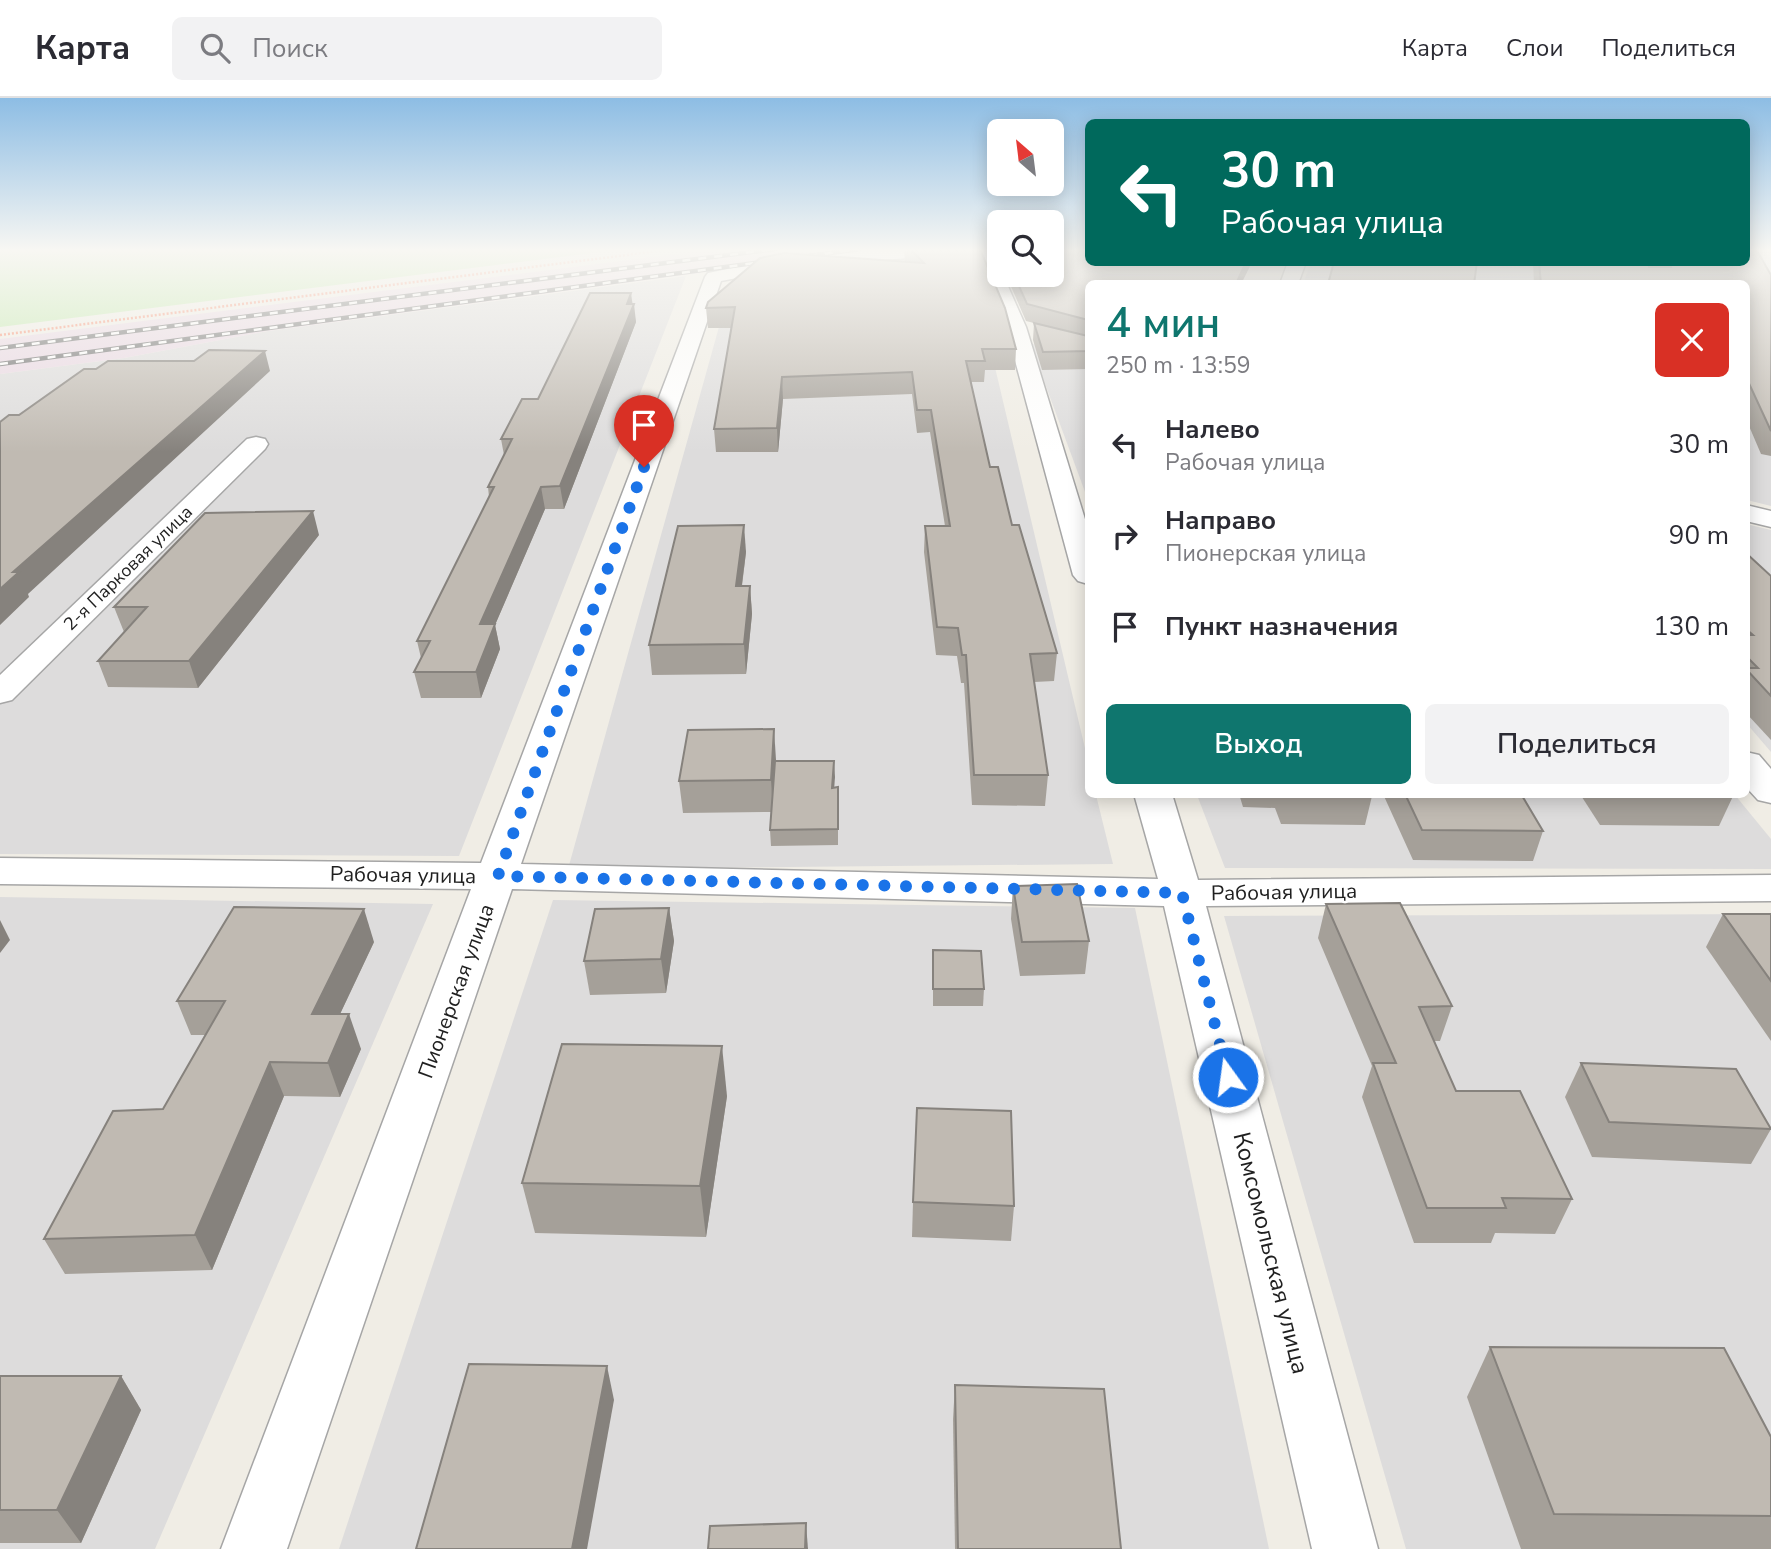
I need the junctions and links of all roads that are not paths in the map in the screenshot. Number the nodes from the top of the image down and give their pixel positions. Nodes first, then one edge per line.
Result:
1 (701, 317) edge
2 (1012, 317) edge
3 (1016, 327) junction
4 (1040, 333) edge
5 (256, 444) dead end
6 (1750, 514) edge
7 (1771, 519) edge
8 (1085, 565) edge
9 (0, 693) edge
10 (1750, 768) edge
11 (1771, 792) edge
12 (1154, 798) edge
13 (0, 871) edge
14 (498, 876) junction
15 (1771, 888) edge
16 (1182, 893) junction
17 (254, 1549) edge
18 (1345, 1549) edge

1 - 14 street, Пионерская улица
2 - 3 street
3 - 4 street
3 - 8 street
5 - 9 street, 2-я Парковая улица
6 - 7 street
10 - 11 street
12 - 16 street, Комсомольская улица
13 - 14 street, Рабочая улица
14 - 16 street, Рабочая улица
14 - 17 street, Пионерская улица
15 - 16 street, Рабочая улица
16 - 18 street, Комсомольская улица

